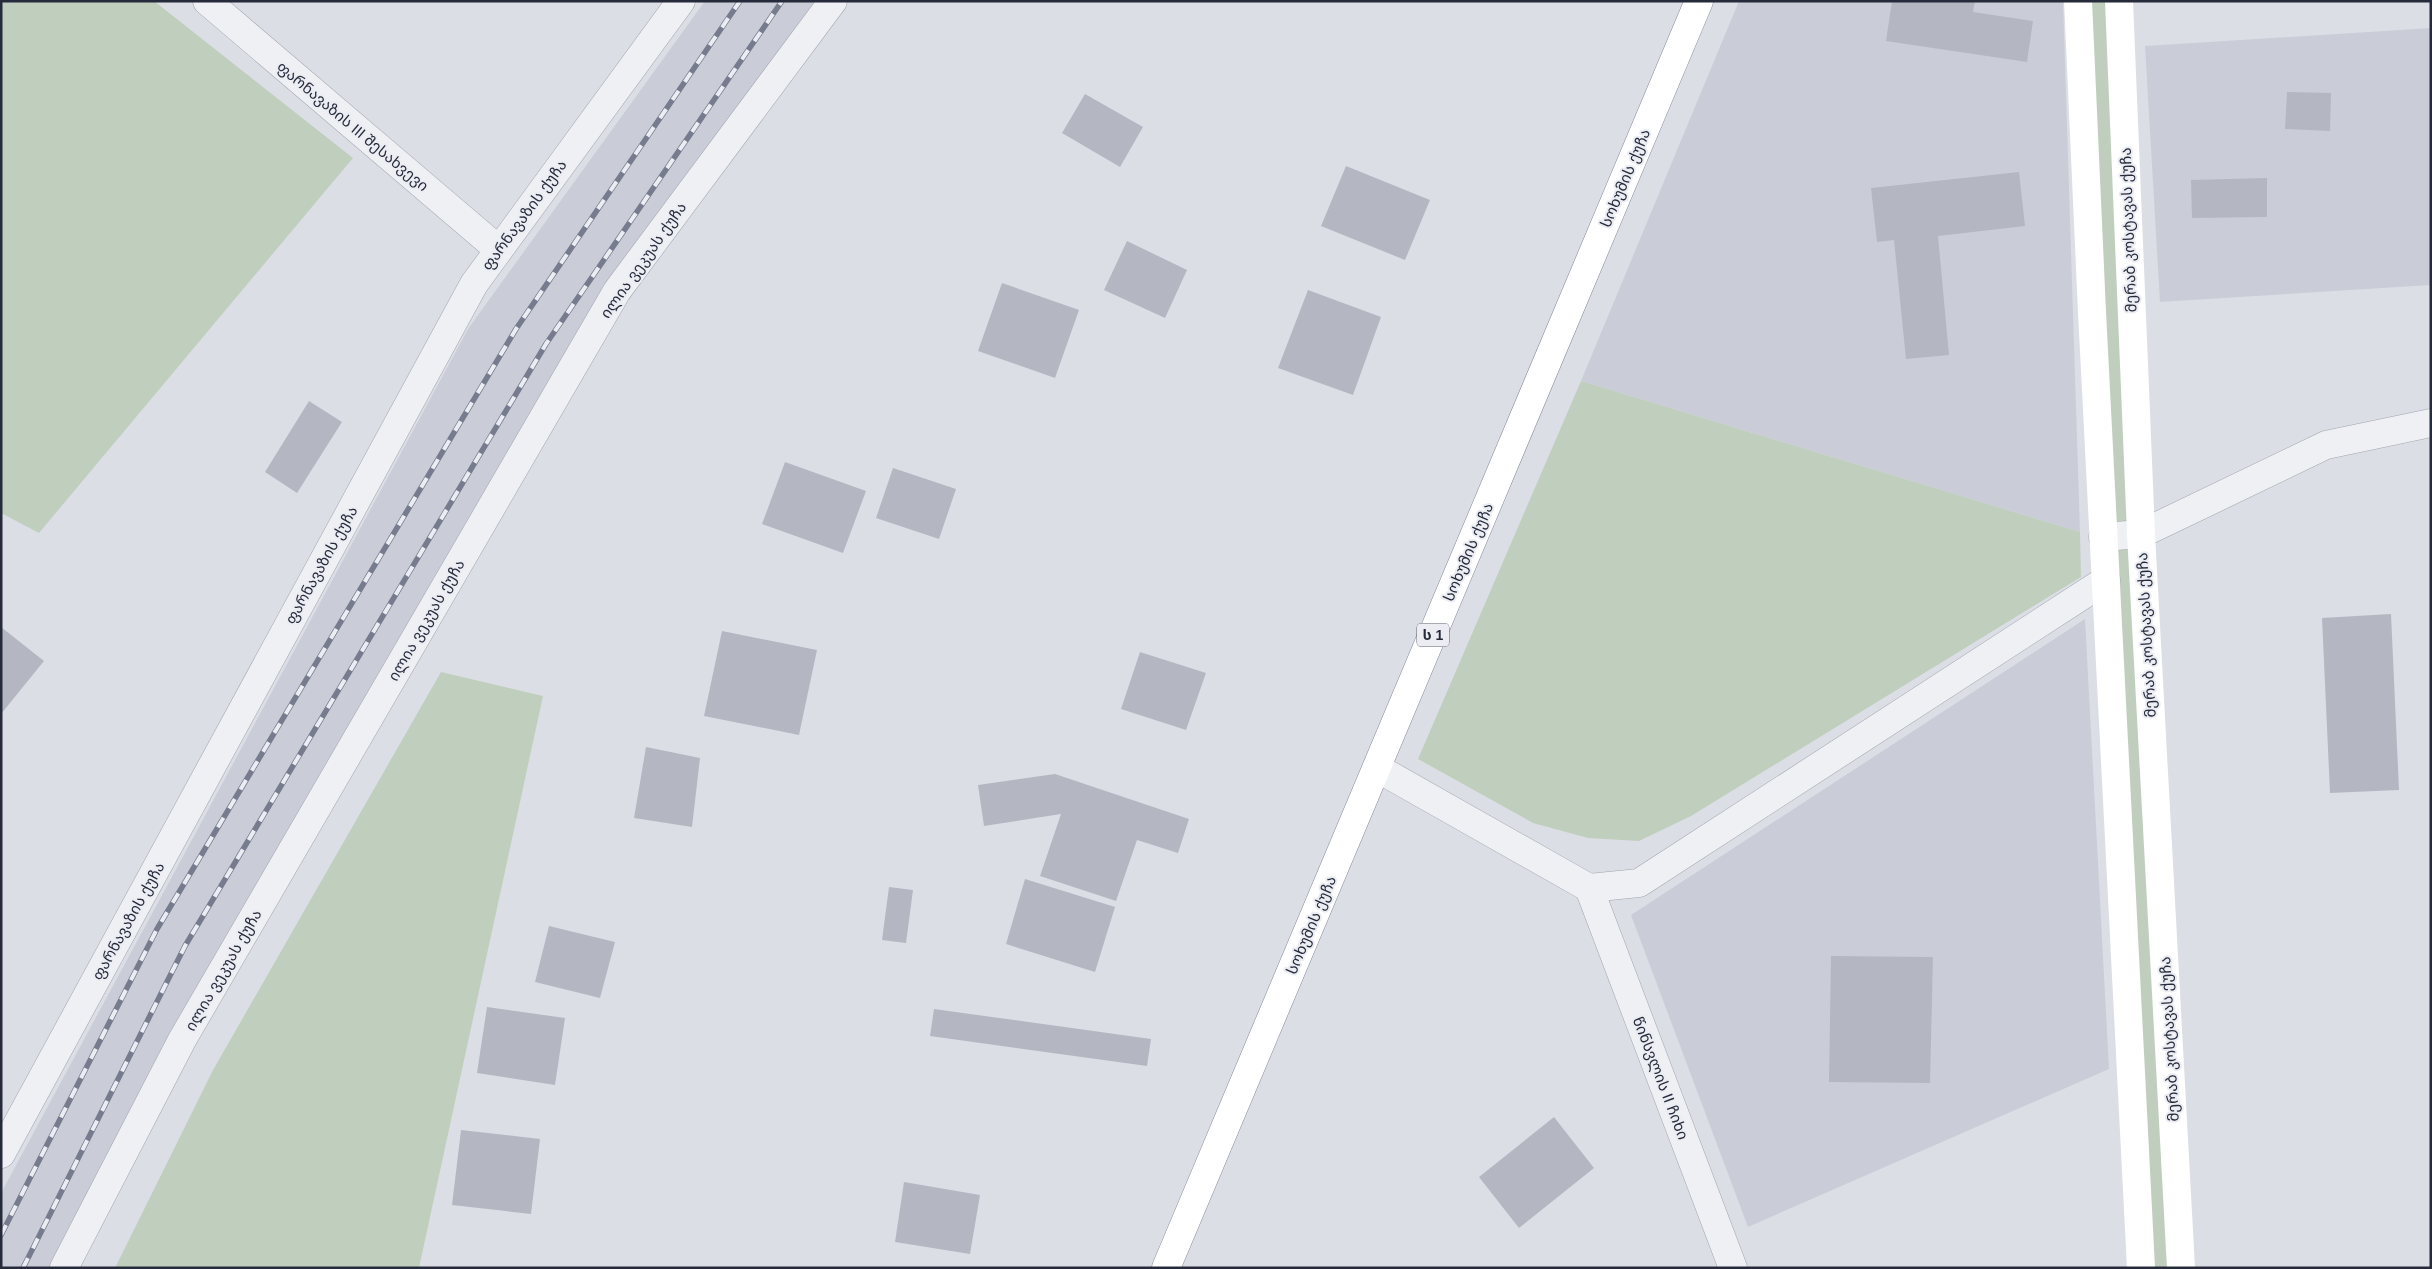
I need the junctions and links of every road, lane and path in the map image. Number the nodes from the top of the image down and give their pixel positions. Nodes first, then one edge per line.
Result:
1 (207, 1) edge
2 (680, 1) edge
3 (833, 1) edge
4 (1700, 1) edge
5 (2078, 1) edge
6 (2118, 1) edge
7 (499, 250) junction
8 (2431, 423) edge
9 (2141, 534) junction
10 (2103, 537) junction
11 (2106, 580) junction
12 (1377, 768) junction
13 (1589, 888) junction
14 (1, 1154) edge
15 (64, 1268) edge
16 (1166, 1268) edge
17 (1733, 1268) edge
18 (2141, 1268) edge
19 (2181, 1268) edge

1 - 7 street, ფარნავაზის III შესახვევი
2 - 7 street, ფარნავაზის ქუჩა
3 - 15 street, ილია ვეკუას ქუჩა
4 - 12 main road, სოხუმის ქუჩა / ს 1
5 - 10 main road
6 - 9 main road, მერაბ კოსტავას ქუჩა
7 - 14 street, ფარნავაზის ქუჩა
8 - 9 street
9 - 10 street
9 - 19 main road, მერაბ კოსტავას ქუჩა
10 - 11 main road
11 - 13 street
11 - 18 main road
12 - 13 street
12 - 16 main road, სოხუმის ქუჩა / ს 1
13 - 17 street, წინსვლის II ჩიხი

